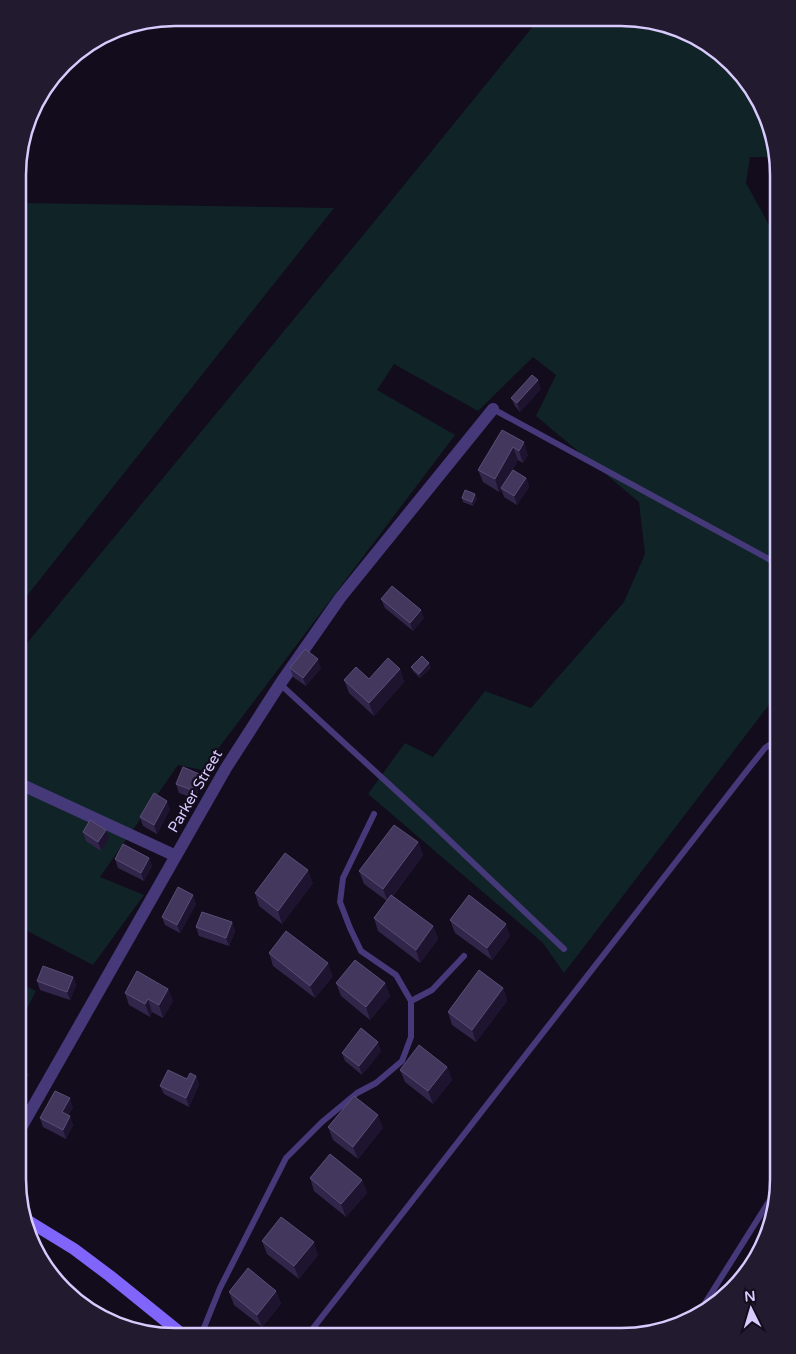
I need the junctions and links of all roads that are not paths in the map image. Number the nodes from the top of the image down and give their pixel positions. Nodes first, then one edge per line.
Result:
1 (493, 409) joint
2 (770, 559) edge
3 (280, 684) junction
4 (769, 745) edge
5 (26, 787) edge
6 (374, 814) dead end
7 (176, 856) junction
8 (564, 949) dead end
9 (464, 956) dead end
10 (411, 1001) junction
11 (26, 1119) edge
12 (767, 1204) edge
13 (33, 1223) edge
14 (707, 1300) edge
15 (174, 1328) edge
16 (203, 1328) edge
17 (313, 1328) edge

1 - 2 lane
1 - 3 street, Parker Street
3 - 7 street, Parker Street
3 - 8 lane
4 - 17 lane
5 - 7 street
6 - 10 lane
7 - 11 street, Parker Street
9 - 10 lane
10 - 16 lane
12 - 14 lane
13 - 15 street

